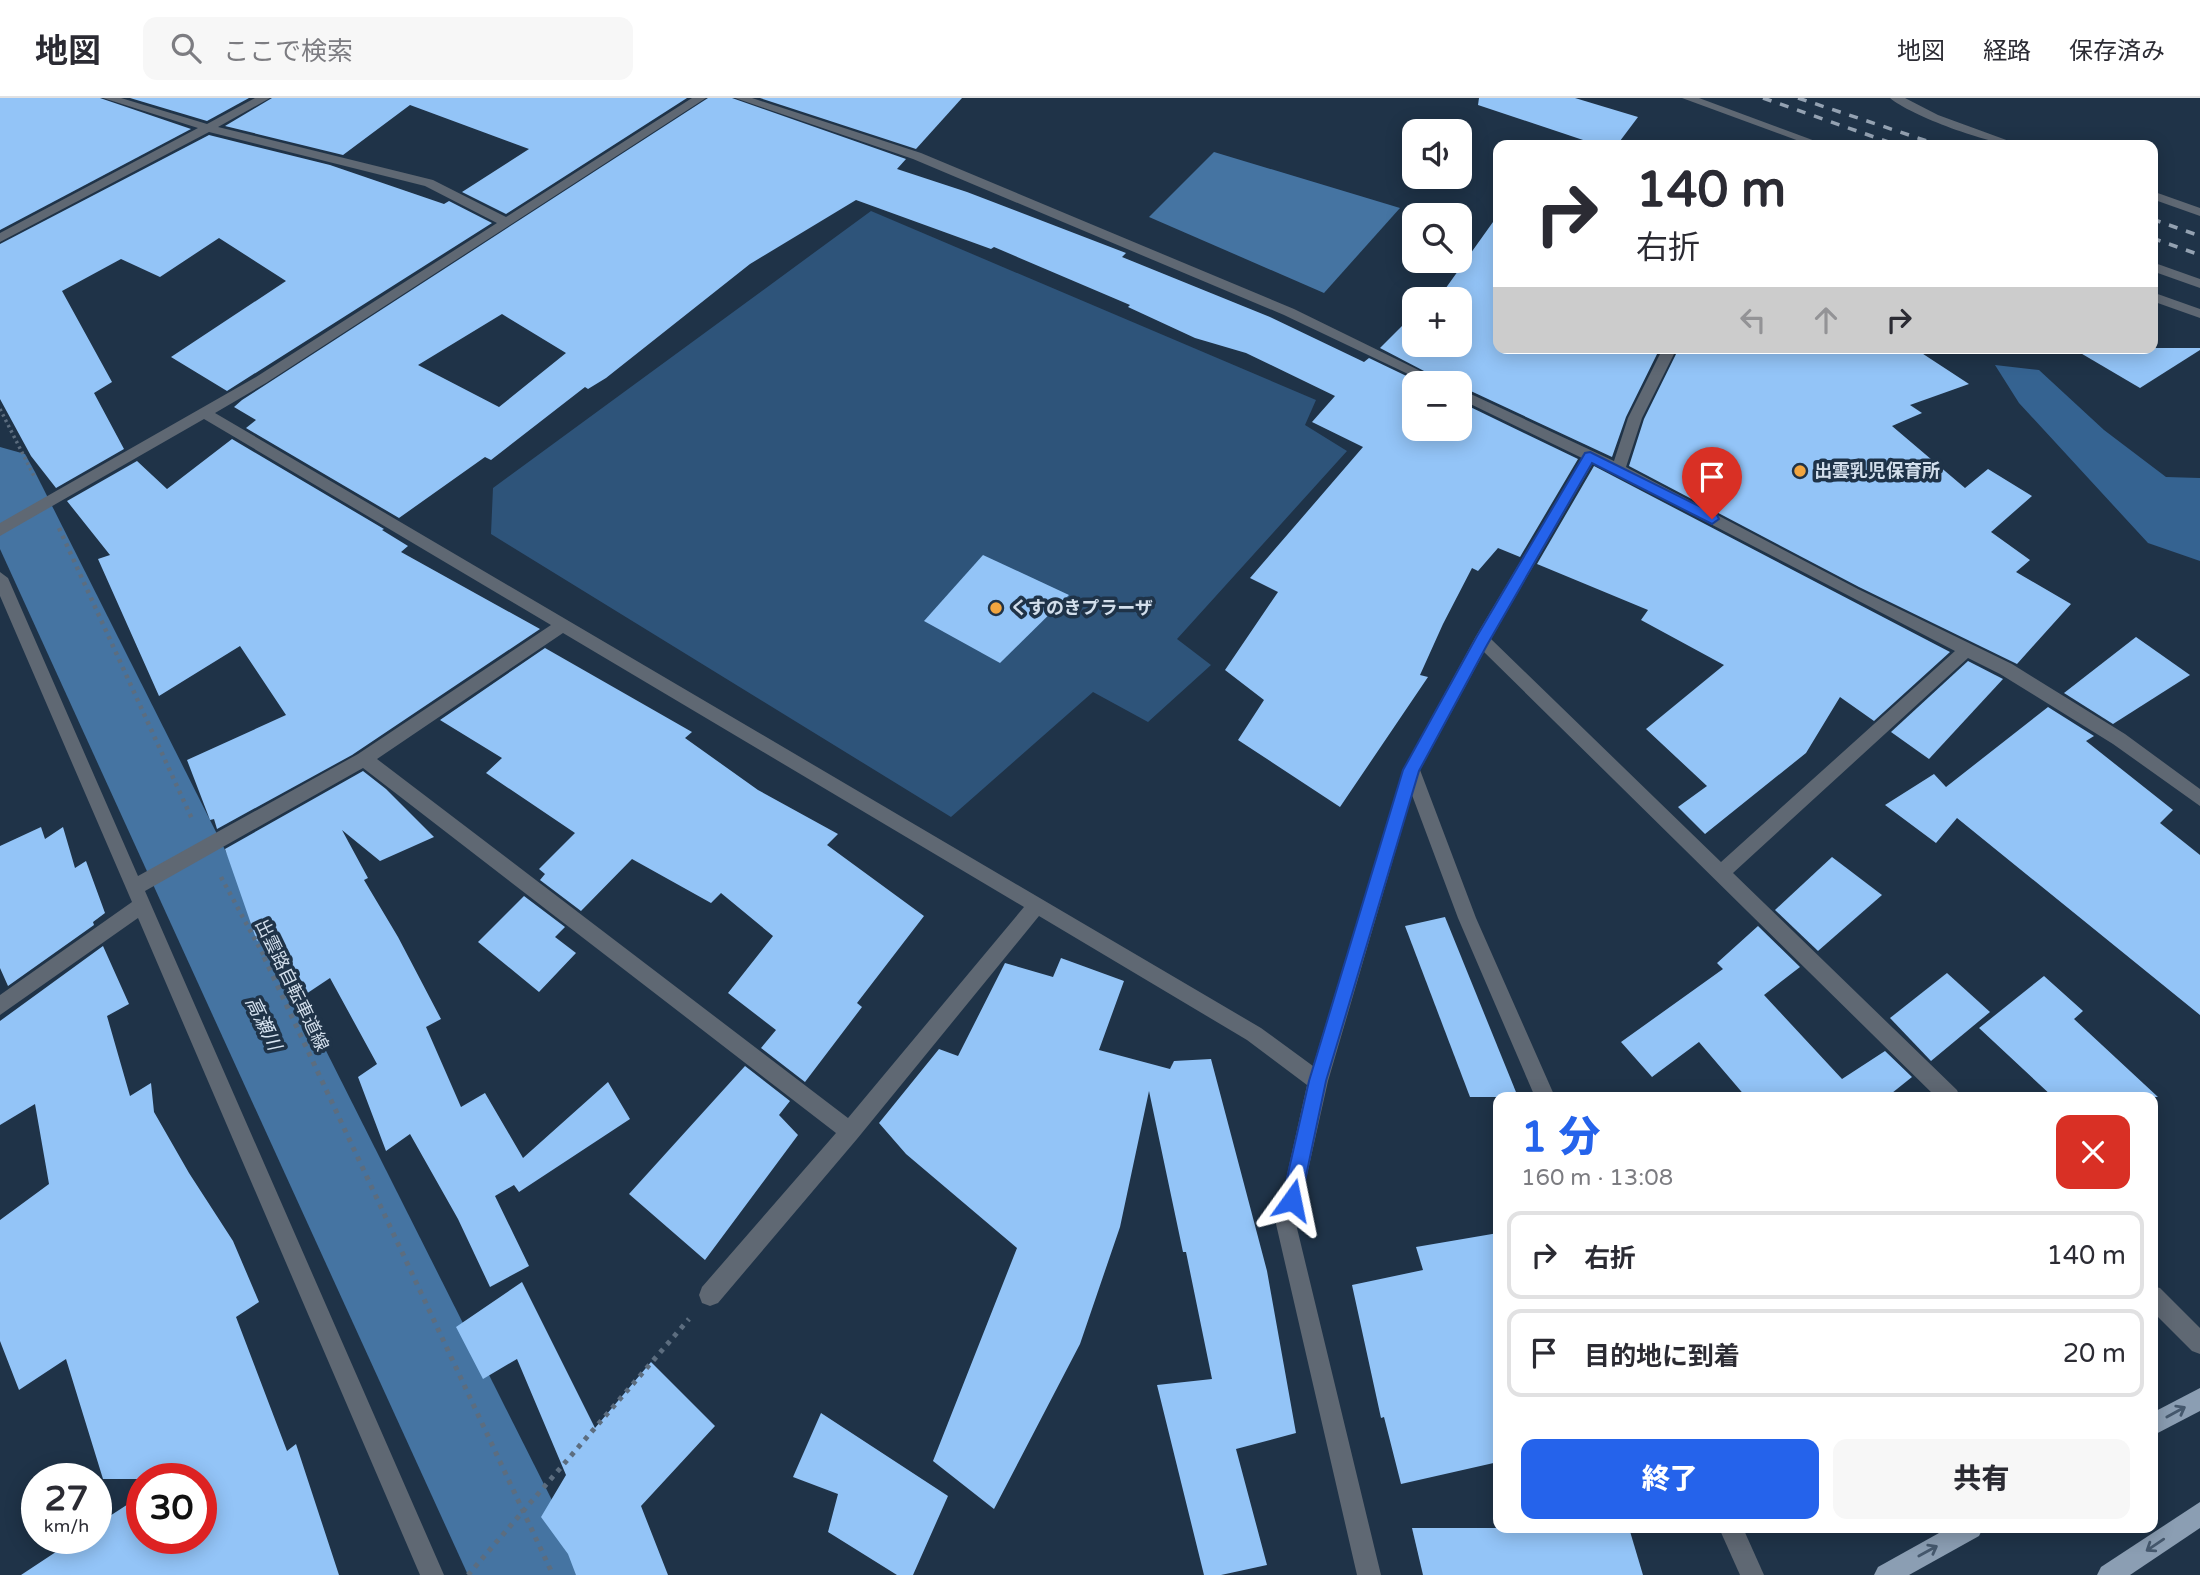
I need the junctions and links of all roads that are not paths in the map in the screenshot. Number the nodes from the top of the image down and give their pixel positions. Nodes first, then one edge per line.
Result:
1 (109, 98) edge
2 (264, 98) edge
3 (700, 98) edge
4 (741, 98) edge
5 (1688, 98) edge
6 (1896, 98) edge
7 (209, 128) junction
8 (1806, 140) edge
9 (2000, 140) edge
10 (2158, 197) edge
11 (2200, 212) edge
12 (505, 222) junction
13 (0, 238) edge
14 (2158, 268) edge
15 (2200, 284) edge
16 (2158, 298) edge
17 (2200, 314) edge
18 (1667, 354) edge
19 (1413, 371) edge
20 (1472, 400) edge
21 (205, 413) junction
22 (1590, 456) junction
23 (1618, 469) junction
24 (0, 530) edge
25 (0, 578) edge
26 (563, 625) junction
27 (1482, 640) junction
28 (1966, 650) junction
29 (363, 759) junction
30 (1411, 770) junction
31 (2200, 799) edge
32 (1721, 872) junction
33 (137, 897) junction
34 (1037, 905) junction
35 (0, 1006) edge
36 (1318, 1081) junction
37 (1543, 1092) edge
38 (1945, 1092) edge
39 (850, 1132) junction
40 (710, 1295) road end
41 (2158, 1302) edge
42 (2200, 1343) edge
43 (2200, 1399) edge
44 (2158, 1423) edge
45 (2200, 1514) edge
46 (1733, 1533) edge
47 (1961, 1533) edge
48 (432, 1575) edge
49 (1368, 1575) edge
50 (1752, 1575) edge
51 (1886, 1575) edge
52 (2109, 1575) edge

1 - 7 street
2 - 7 street
3 - 12 street
4 - 19 street
5 - 8 street
6 - 9 street
7 - 12 street
7 - 13 street
10 - 11 street
12 - 21 street
14 - 15 street
16 - 17 street
18 - 23 street
20 - 22 street
21 - 24 street
21 - 26 street
22 - 23 street
22 - 27 street
23 - 28 street
25 - 33 street
26 - 29 street
26 - 34 street
27 - 30 street
27 - 32 street
28 - 31 street
28 - 32 street
29 - 33 street
29 - 39 street
30 - 36 street
30 - 37 street
32 - 38 street
33 - 35 street
33 - 48 street
34 - 36 street
34 - 39 street
36 - 49 street
39 - 40 street
41 - 42 street
44 -> 43 main road
45 -> 52 main road
46 - 50 street
51 -> 47 main road

